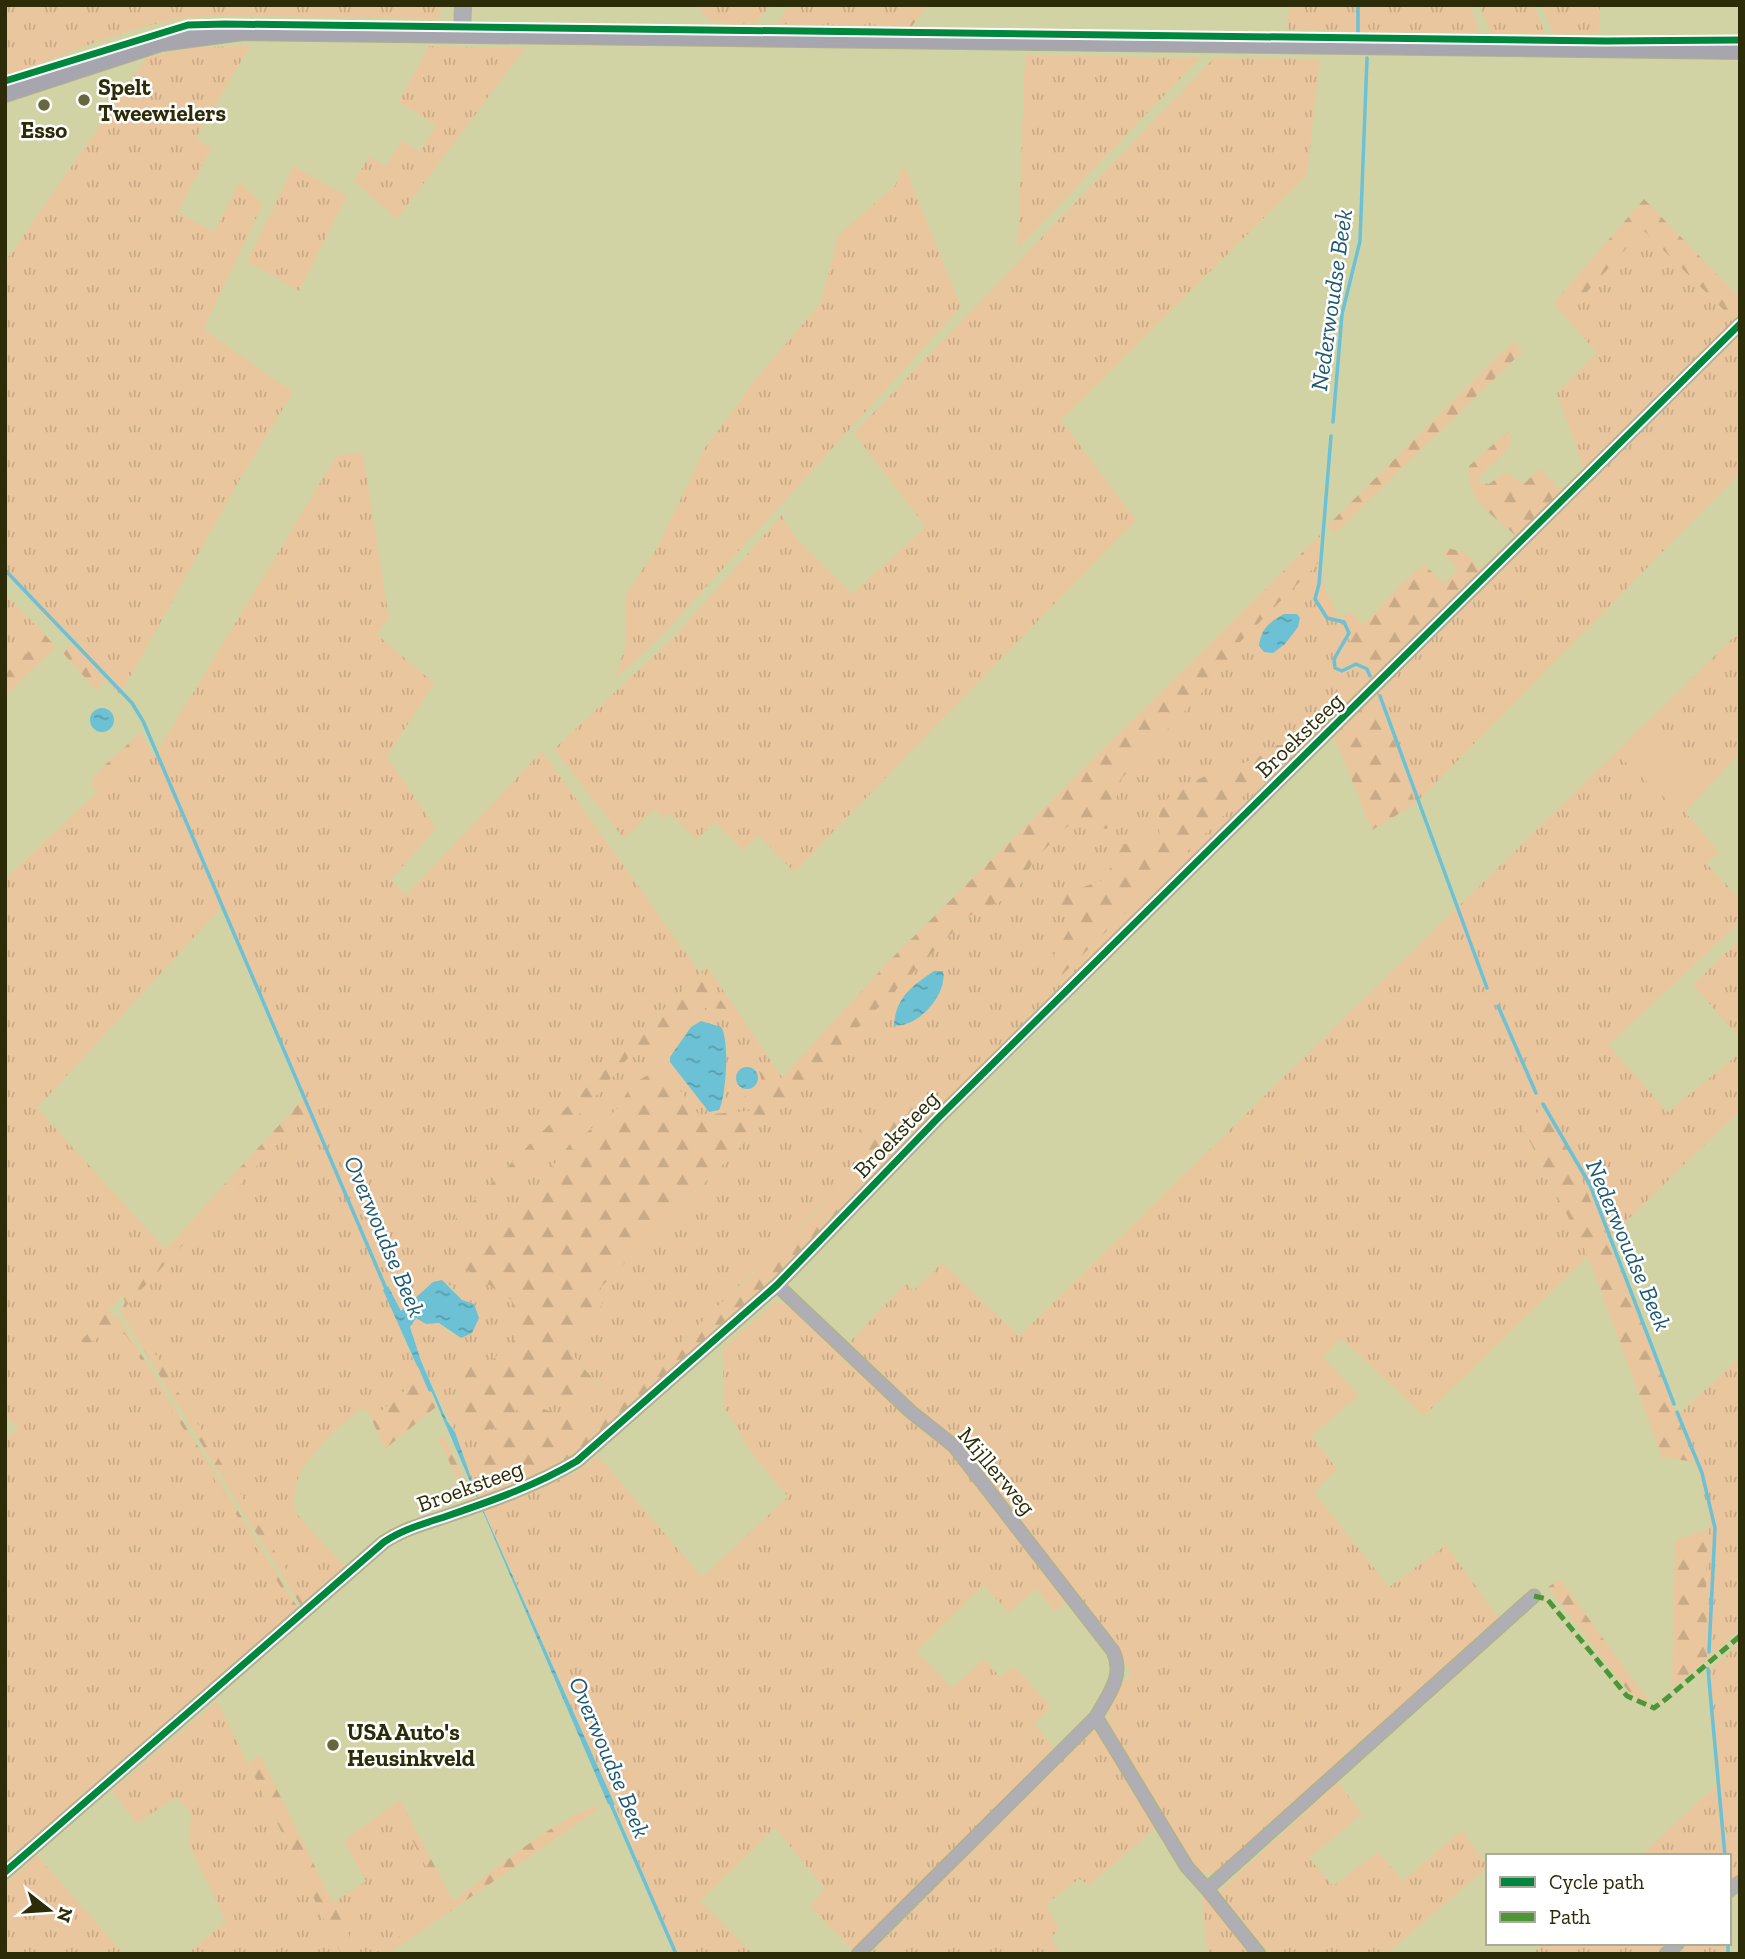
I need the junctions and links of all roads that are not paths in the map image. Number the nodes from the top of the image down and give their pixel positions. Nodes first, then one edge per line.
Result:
1 (463, 5) edge
2 (463, 33) junction
3 (1740, 50) edge
4 (5, 93) edge
5 (1740, 324) edge
6 (777, 1285) junction
7 (1534, 1597) dead end
8 (1096, 1717) junction
9 (5, 1872) edge
10 (1207, 1889) junction
11 (858, 1954) edge
12 (1259, 1954) edge

1 - 2 street
2 - 3 main road
2 - 4 main road
5 - 6 street, Broeksteeg
6 - 8 street, Mijllerweg
6 - 9 street, Broeksteeg
7 - 10 street
8 - 10 street
8 - 11 street, Mijllerweg
10 - 12 street

